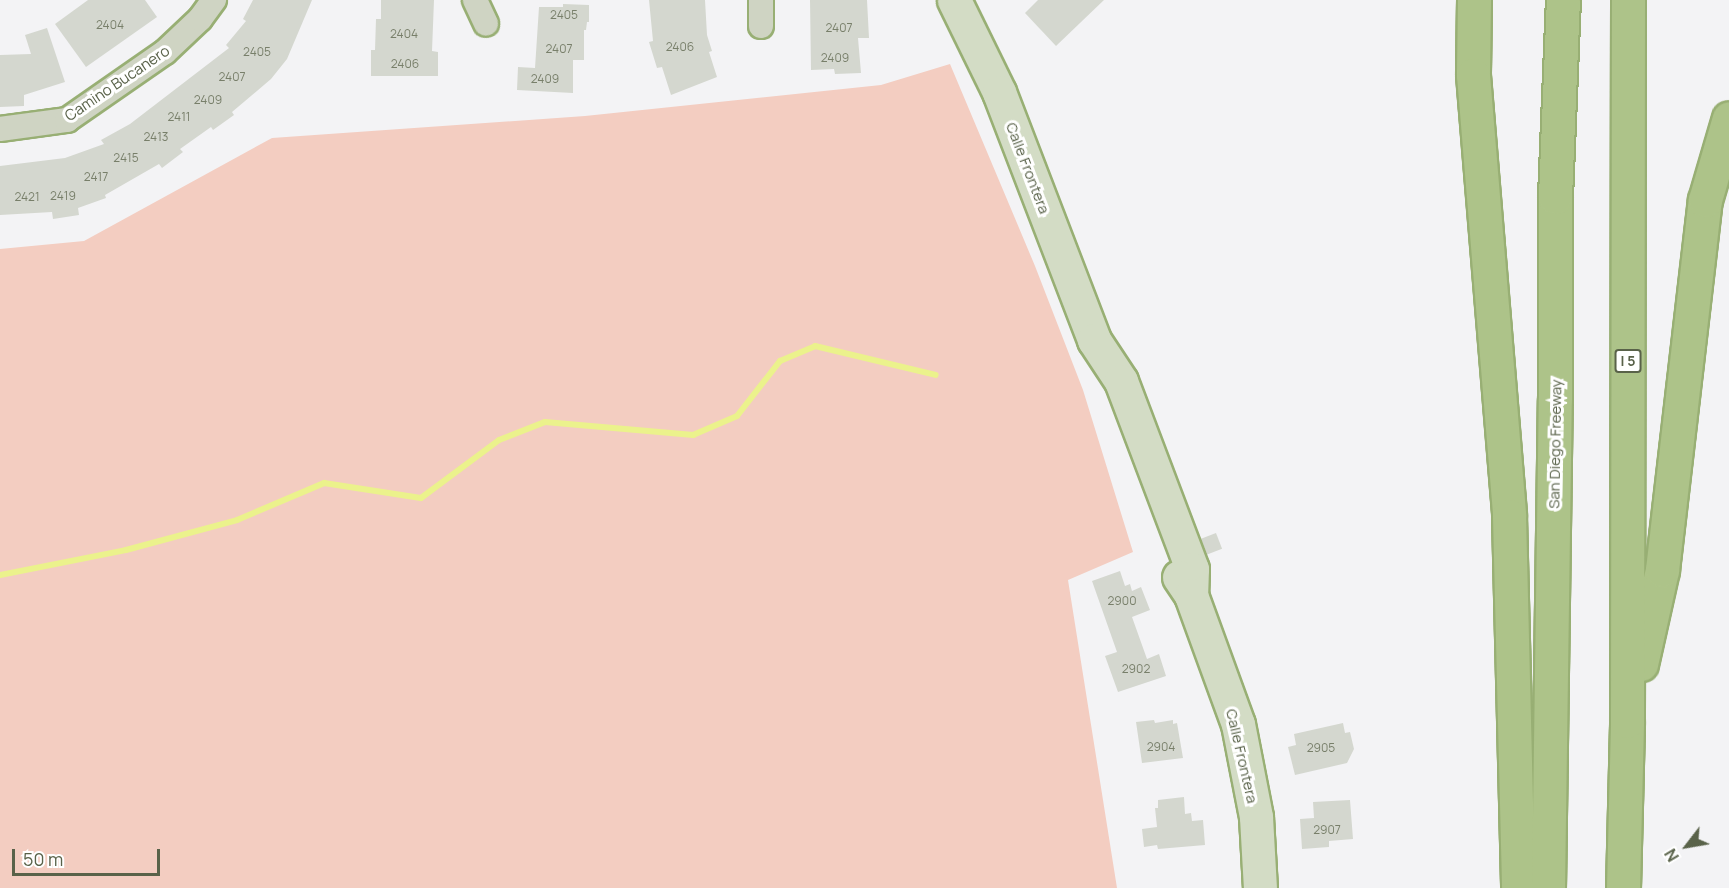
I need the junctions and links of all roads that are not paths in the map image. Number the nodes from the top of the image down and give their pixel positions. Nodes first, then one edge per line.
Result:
1 (214, 0) edge
2 (475, 0) edge
3 (761, 0) edge
4 (954, 0) edge
5 (1474, 0) edge
6 (1545, 0) edge
7 (1563, 0) edge
8 (1628, 0) edge
9 (486, 24) dead end
10 (761, 26) dead end
11 (1729, 118) edge
12 (0, 129) edge
13 (1555, 197) junction
14 (1628, 721) junction
15 (1260, 888) edge
16 (1518, 888) edge
17 (1548, 888) edge
18 (1623, 888) edge

1 - 12 street, Camino Bucanero
2 - 9 street
3 - 10 street
4 - 15 street, Calle Frontera
5 - 16 highway
6 - 13 highway
7 - 13 highway, San Diego Freeway
8 - 14 highway, I 5
11 - 14 highway
13 - 17 highway, San Diego Freeway
14 - 18 highway, I 5

